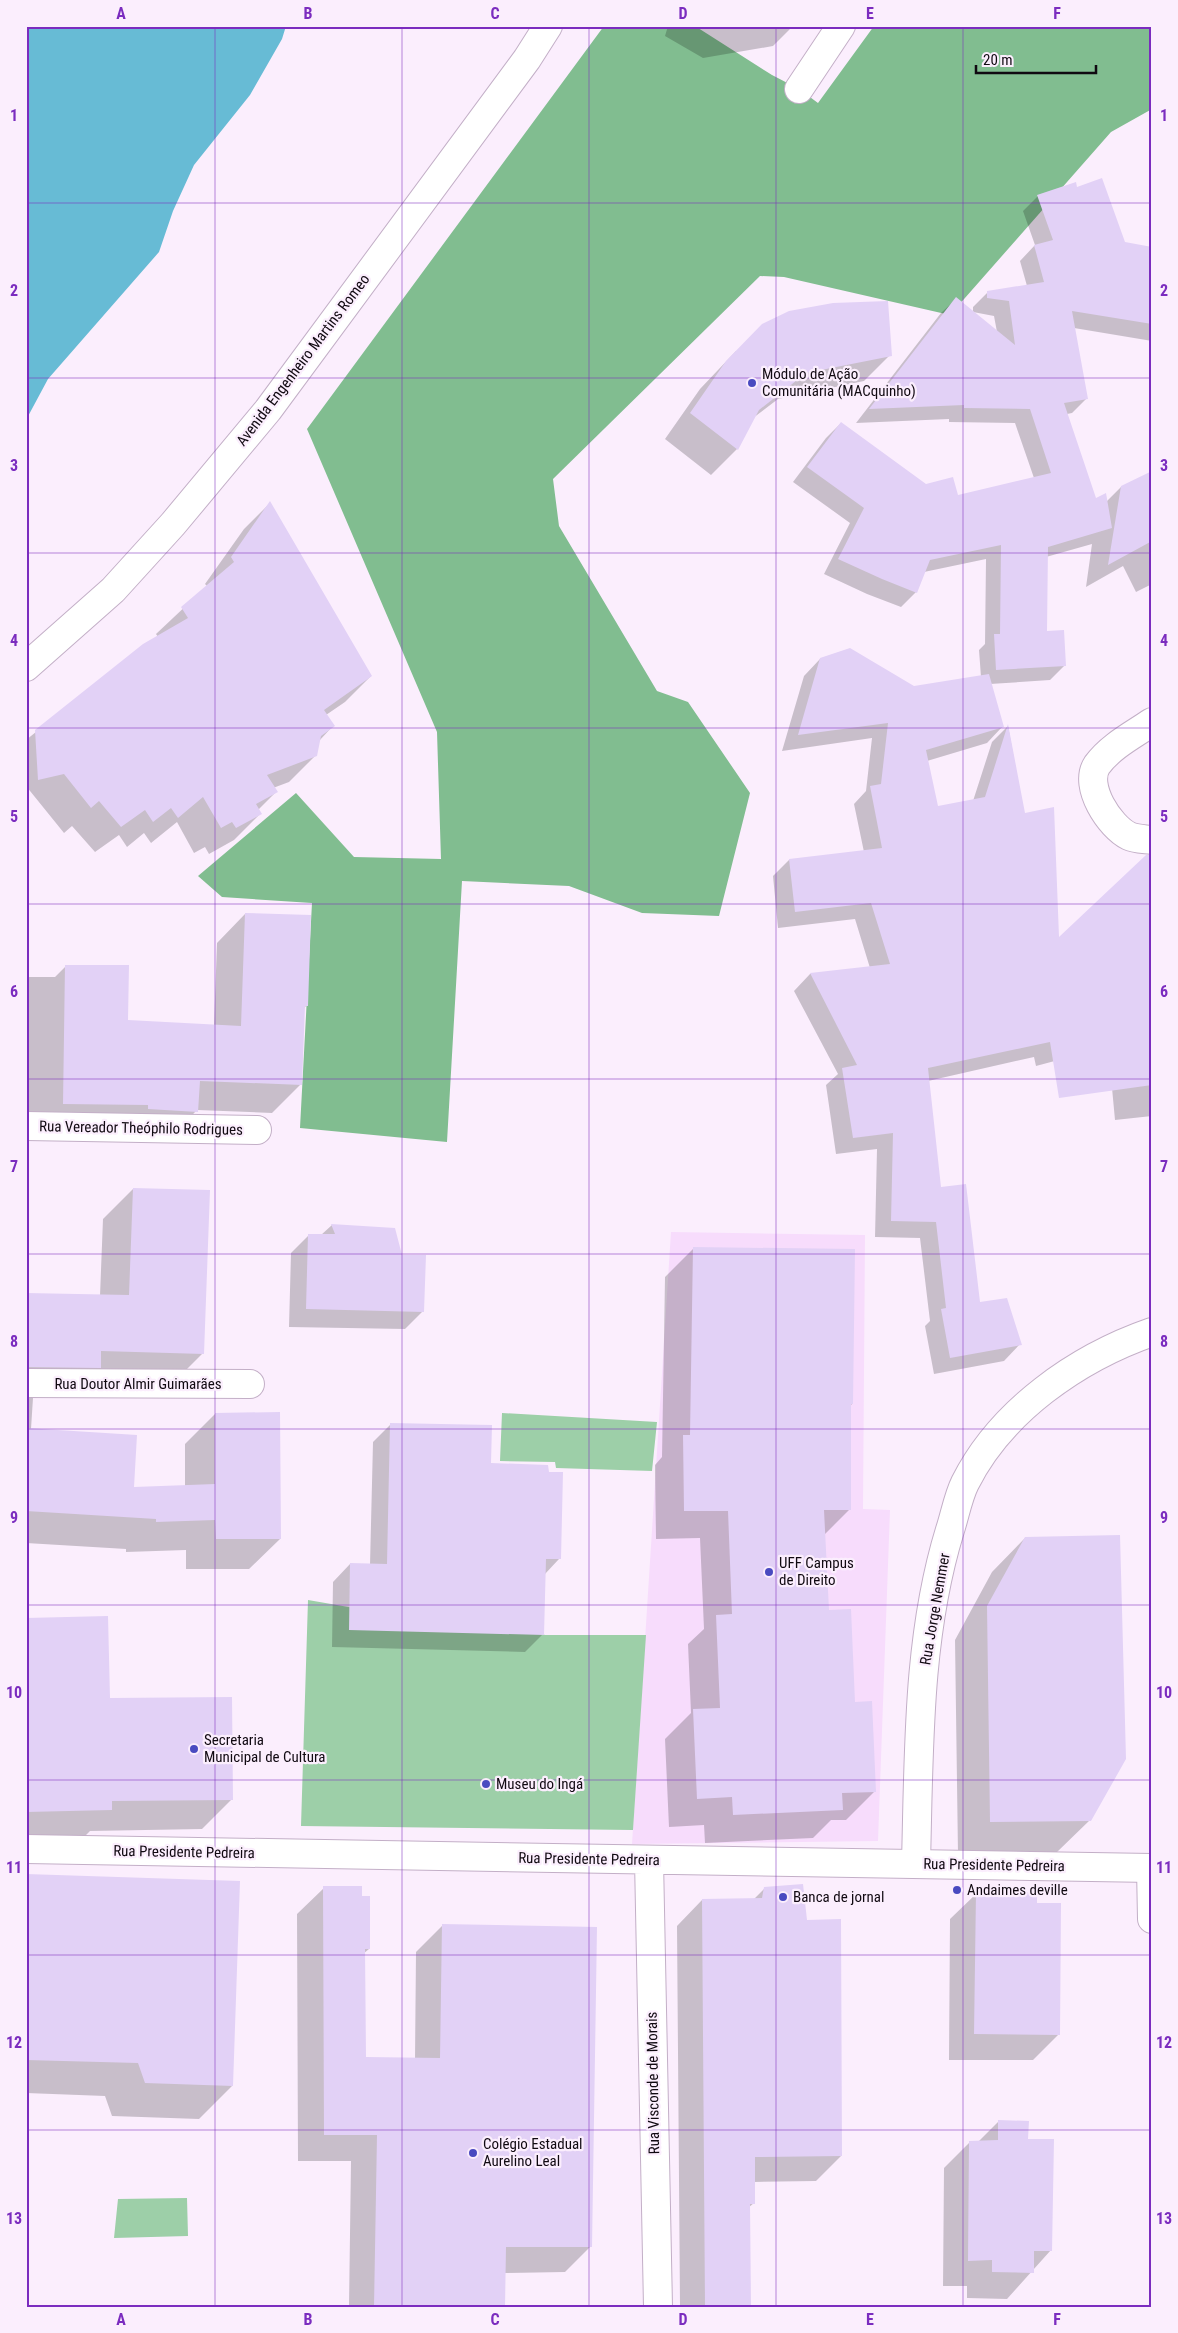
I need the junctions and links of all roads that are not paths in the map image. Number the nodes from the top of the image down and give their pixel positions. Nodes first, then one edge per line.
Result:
1 (548, 26) edge
2 (841, 26) edge
3 (799, 88) dead end
4 (26, 667) edge
5 (1152, 722) edge
6 (1152, 840) edge
7 (26, 1126) edge
8 (257, 1130) dead end
9 (1152, 1332) edge
10 (26, 1384) edge
11 (250, 1384) dead end
12 (26, 1849) edge
13 (649, 1860) junction
14 (916, 1863) junction
15 (1151, 1868) edge
16 (1152, 1919) edge
17 (658, 2307) edge

1 - 4 street, Avenida Engenheiro Martins Romeo
2 - 3 street
5 - 6 street
7 - 8 street, Rua Vereador Theóphilo Rodrigues
9 - 14 street, Rua Jorge Nemmer
10 - 11 street, Rua Doutor Almir Guimarães
12 - 13 street, Rua Presidente Pedreira
13 - 14 street, Rua Presidente Pedreira
13 - 17 street, Rua Visconde de Morais
14 - 15 street, Rua Presidente Pedreira
15 - 16 street

